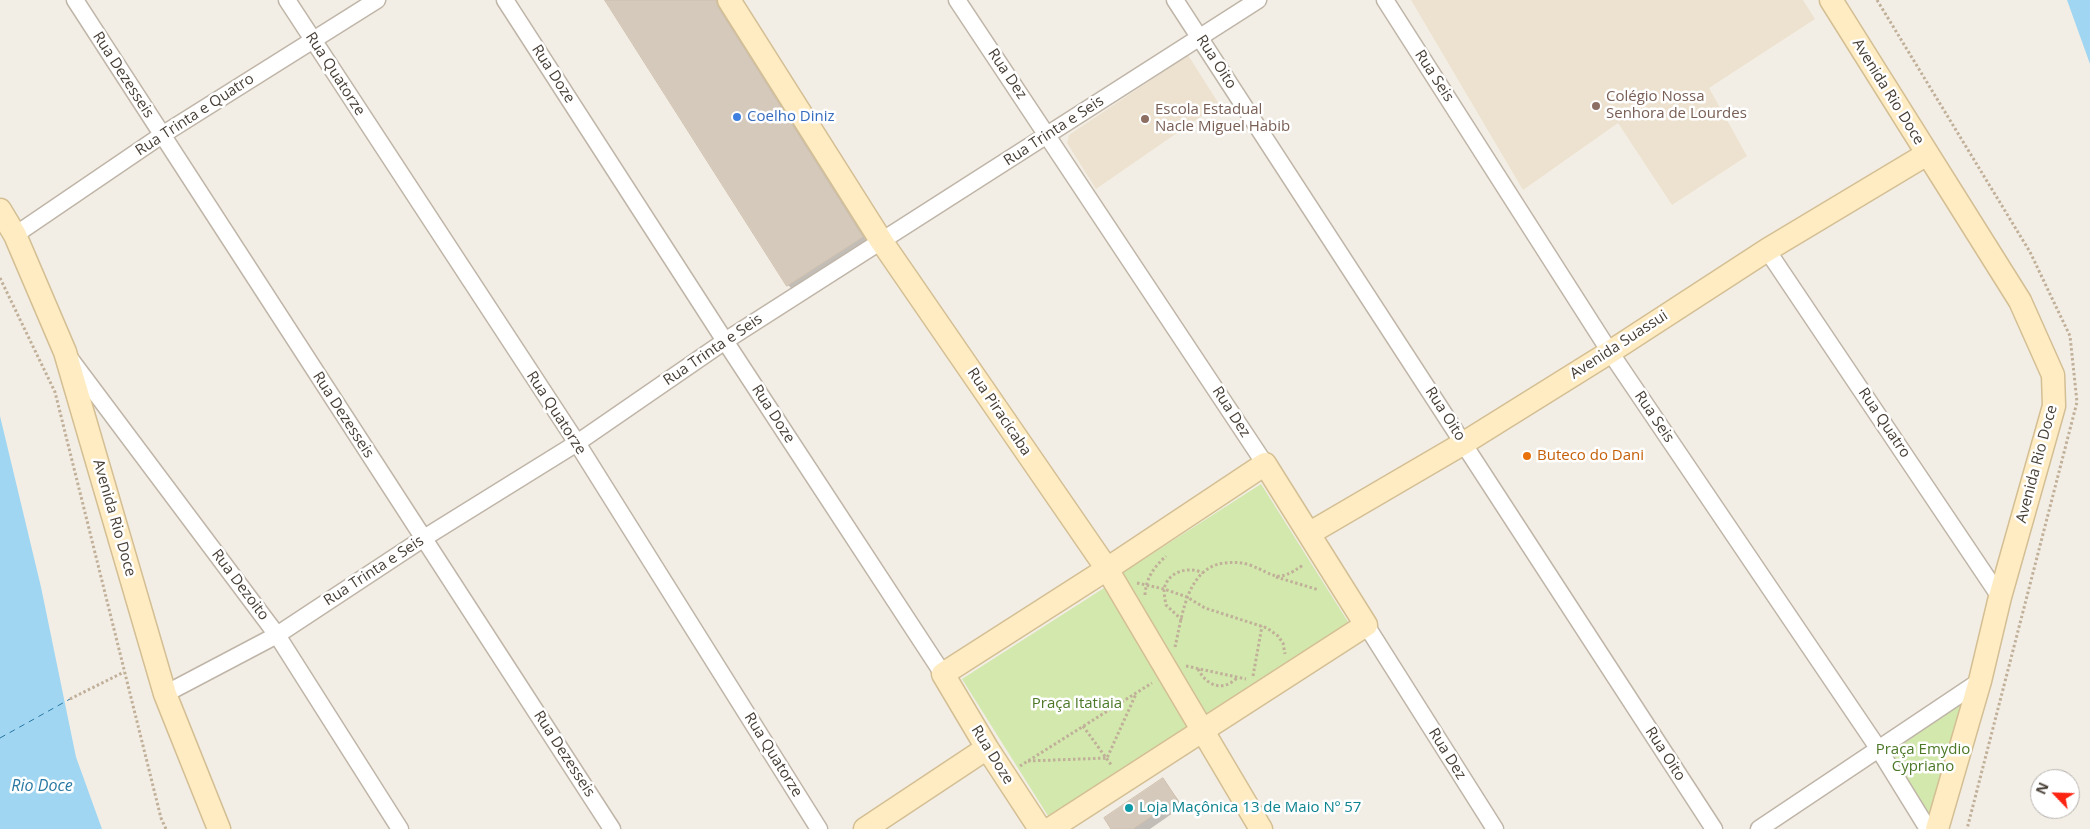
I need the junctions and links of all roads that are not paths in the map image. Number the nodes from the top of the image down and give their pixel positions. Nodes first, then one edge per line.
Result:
1 (75, 0) edge
2 (287, 0) edge
3 (377, 0) edge
4 (505, 0) edge
5 (729, 0) edge
6 (957, 0) edge
7 (1175, 0) edge
8 (1258, 0) edge
9 (1385, 0) edge
10 (1831, 0) edge
11 (1200, 38) junction
12 (312, 40) junction
13 (162, 135) junction
14 (1048, 135) junction
15 (1927, 154) junction
16 (0, 210) edge
17 (15, 235) junction
18 (882, 242) junction
19 (1767, 250) junction
20 (725, 341) junction
21 (65, 352) junction
22 (1610, 352) junction
23 (577, 443) junction
24 (1464, 443) junction
25 (1265, 464) junction
26 (1310, 534) junction
27 (424, 538) junction
28 (1107, 569) junction
29 (2000, 596) junction
30 (1366, 624) junction
31 (277, 634) junction
32 (943, 674) junction
33 (1980, 681) junction
34 (165, 694) junction
35 (1202, 730) junction
36 (987, 748) junction
37 (1878, 748) junction
38 (219, 829) edge
39 (400, 829) edge
40 (612, 829) edge
41 (819, 829) edge
42 (865, 829) edge
43 (1040, 829) edge
44 (1050, 829) edge
45 (1261, 829) edge
46 (1495, 829) edge
47 (1714, 829) edge
48 (1759, 829) edge
49 (1928, 829) edge
50 (1937, 829) edge

1 - 13 street, Rua Dezesseis
2 - 12 street, Rua Quatorze
3 - 12 street, Rua Trinta e Quatro
4 - 20 street, Rua Doze
5 - 18 street, Rua Piracicaba
6 - 14 street, Rua Dez
7 - 11 street, Rua Oito
8 - 11 street, Rua Trinta e Seis
9 - 22 street, Rua Seis
10 - 15 street, Avenida Rio Doce
11 - 14 street, Rua Trinta e Seis
11 - 24 street, Rua Oito
12 - 13 street, Rua Trinta e Quatro
12 - 23 street, Rua Quatorze
13 - 17 street, Rua Trinta e Quatro
13 - 27 street, Rua Dezesseis
14 - 18 street, Rua Trinta e Seis
14 - 25 street, Rua Dez
15 - 19 street, Avenida Suassui
15 - 29 street, Avenida Rio Doce
16 - 17 street, Avenida Rio Doce
17 - 21 street, Avenida Rio Doce
18 - 20 street, Rua Trinta e Seis
18 - 28 street, Rua Piracicaba
19 - 22 street, Avenida Suassui
19 - 29 street, Rua Quatro
20 - 23 street, Rua Trinta e Seis
20 - 32 street, Rua Doze
21 - 31 street, Rua Dezoito
21 - 34 street, Avenida Rio Doce
22 - 24 street, Avenida Suassui
22 - 37 street, Rua Seis
23 - 27 street, Rua Trinta e Seis
23 - 41 street, Rua Quatorze
24 - 26 street, Avenida Suassui
24 - 47 street, Rua Oito
25 - 26 street, Rua Dez
25 - 28 street
26 - 30 street, Rua Dez
27 - 31 street, Rua Trinta e Seis
27 - 40 street, Rua Dezesseis
28 - 32 street
28 - 35 street, Rua Piracicaba
29 - 33 street, Avenida Rio Doce
30 - 35 street
30 - 46 street, Rua Dez
31 - 34 street, Rua Trinta e Seis
31 - 39 street, Rua Dezoito
32 - 36 street, Rua Doze
33 - 37 street
33 - 50 street, Avenida Rio Doce
34 - 38 street, Avenida Rio Doce
35 - 44 street
35 - 45 street, Rua Piracicaba
36 - 42 street
36 - 43 street, Rua Doze
37 - 48 street
37 - 49 street, Rua Seis

